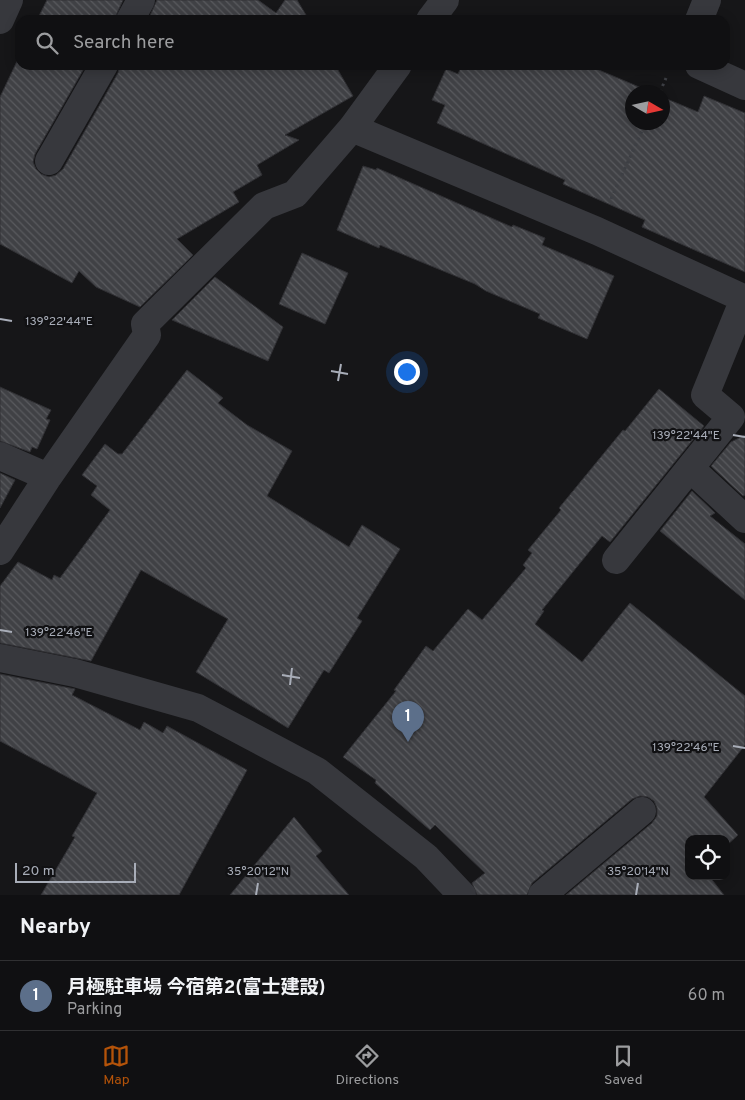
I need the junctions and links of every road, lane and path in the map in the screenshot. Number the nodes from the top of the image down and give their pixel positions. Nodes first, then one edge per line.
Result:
1 (9, 0) edge
2 (141, 0) edge
3 (445, 0) edge
4 (707, 0) edge
5 (133, 15) edge
6 (434, 15) edge
7 (701, 15) edge
8 (0, 20) edge
9 (101, 70) edge
10 (394, 70) edge
11 (710, 70) edge
12 (745, 86) edge
13 (352, 128) junction
14 (642, 130) edge
15 (49, 161) dead end
16 (597, 230) junction
17 (745, 299) edge
18 (0, 456) edge
19 (690, 468) junction
20 (48, 477) junction
21 (745, 519) edge
22 (0, 552) edge
23 (616, 560) dead end
24 (0, 658) edge
25 (642, 810) dead end
26 (462, 895) edge
27 (542, 895) edge

1 - 8 street
2 - 5 street
3 - 6 street
4 - 7 street
9 - 15 street
10 - 13 street
11 - 12 street
13 - 16 street
13 - 20 street
14 - 16 path
16 - 17 street
17 - 19 street
18 - 20 street
19 - 21 street
19 - 23 street
20 - 22 street
24 - 26 street
25 - 27 street

